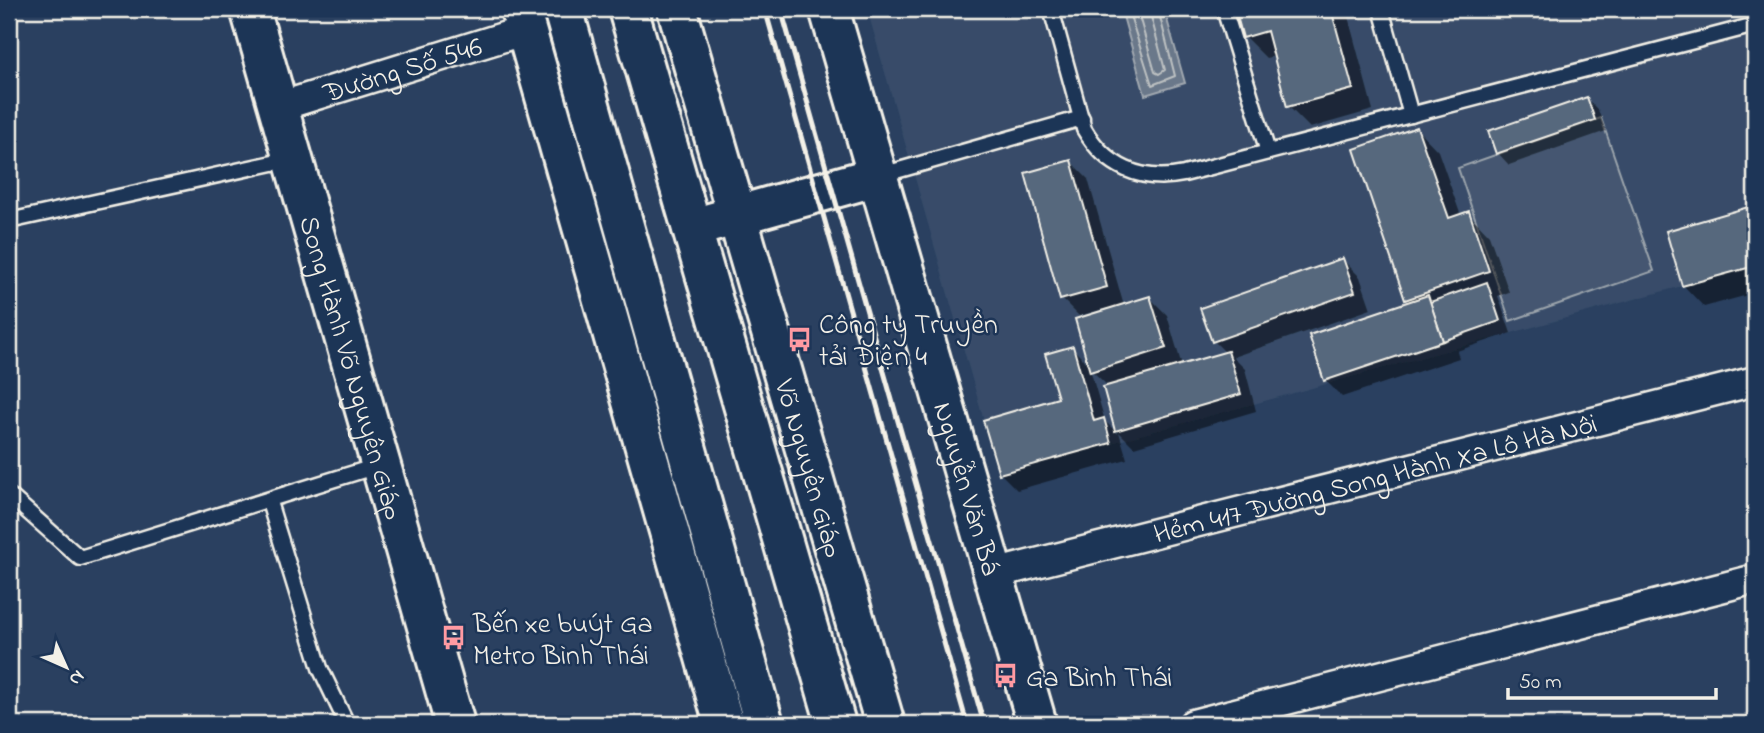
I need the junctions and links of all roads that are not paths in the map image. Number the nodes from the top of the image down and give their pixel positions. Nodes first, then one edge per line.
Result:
1 (250, 9) edge
2 (563, 9) edge
3 (628, 9) edge
4 (677, 9) edge
5 (829, 9) edge
6 (1051, 9) edge
7 (1224, 9) edge
8 (1381, 9) edge
9 (523, 19) edge
10 (1755, 25) edge
11 (278, 107) junction
12 (1411, 115) junction
13 (1082, 118) junction
14 (1268, 152) junction
15 (292, 158) junction
16 (878, 176) junction
17 (737, 215) junction
18 (9, 221) edge
19 (692, 228) junction
20 (1755, 381) edge
21 (381, 465) junction
22 (9, 495) edge
23 (269, 502) junction
24 (993, 574) junction
25 (1755, 579) edge
26 (446, 718) edge
27 (347, 724) edge
28 (724, 724) edge
29 (764, 724) edge
30 (836, 724) edge
31 (886, 724) edge
32 (1037, 724) edge
33 (1193, 724) edge

1 - 11 main road, Song Hành Võ Nguyên Giáp
2 - 29 main road
3 - 19 main road, Võ Nguyên Giáp
4 - 17 main road, Võ Nguyên Giáp
5 - 16 main road, Nguyễn Văn Bá
6 - 13 lane
7 - 14 lane
8 - 12 lane
9 - 11 street, Đường Số 546
9 - 28 main road
10 - 12 lane
11 - 15 main road, Song Hành Võ Nguyên Giáp
12 - 14 lane
13 - 14 lane
13 - 16 lane
15 - 18 lane
15 - 21 main road, Song Hành Võ Nguyên Giáp
16 - 17 main road
16 - 24 main road, Nguyễn Văn Bá
17 - 19 main road
17 - 31 main road, Võ Nguyên Giáp
19 - 30 main road, Võ Nguyên Giáp
20 - 24 street, Hẻm 417 Đường Song Hành Xa Lộ Hà Nội
21 - 23 lane
21 - 26 main road, Song Hành Võ Nguyên Giáp
22 - 23 lane
23 - 27 lane
24 - 32 main road, Nguyễn Văn Bá
25 - 33 street

